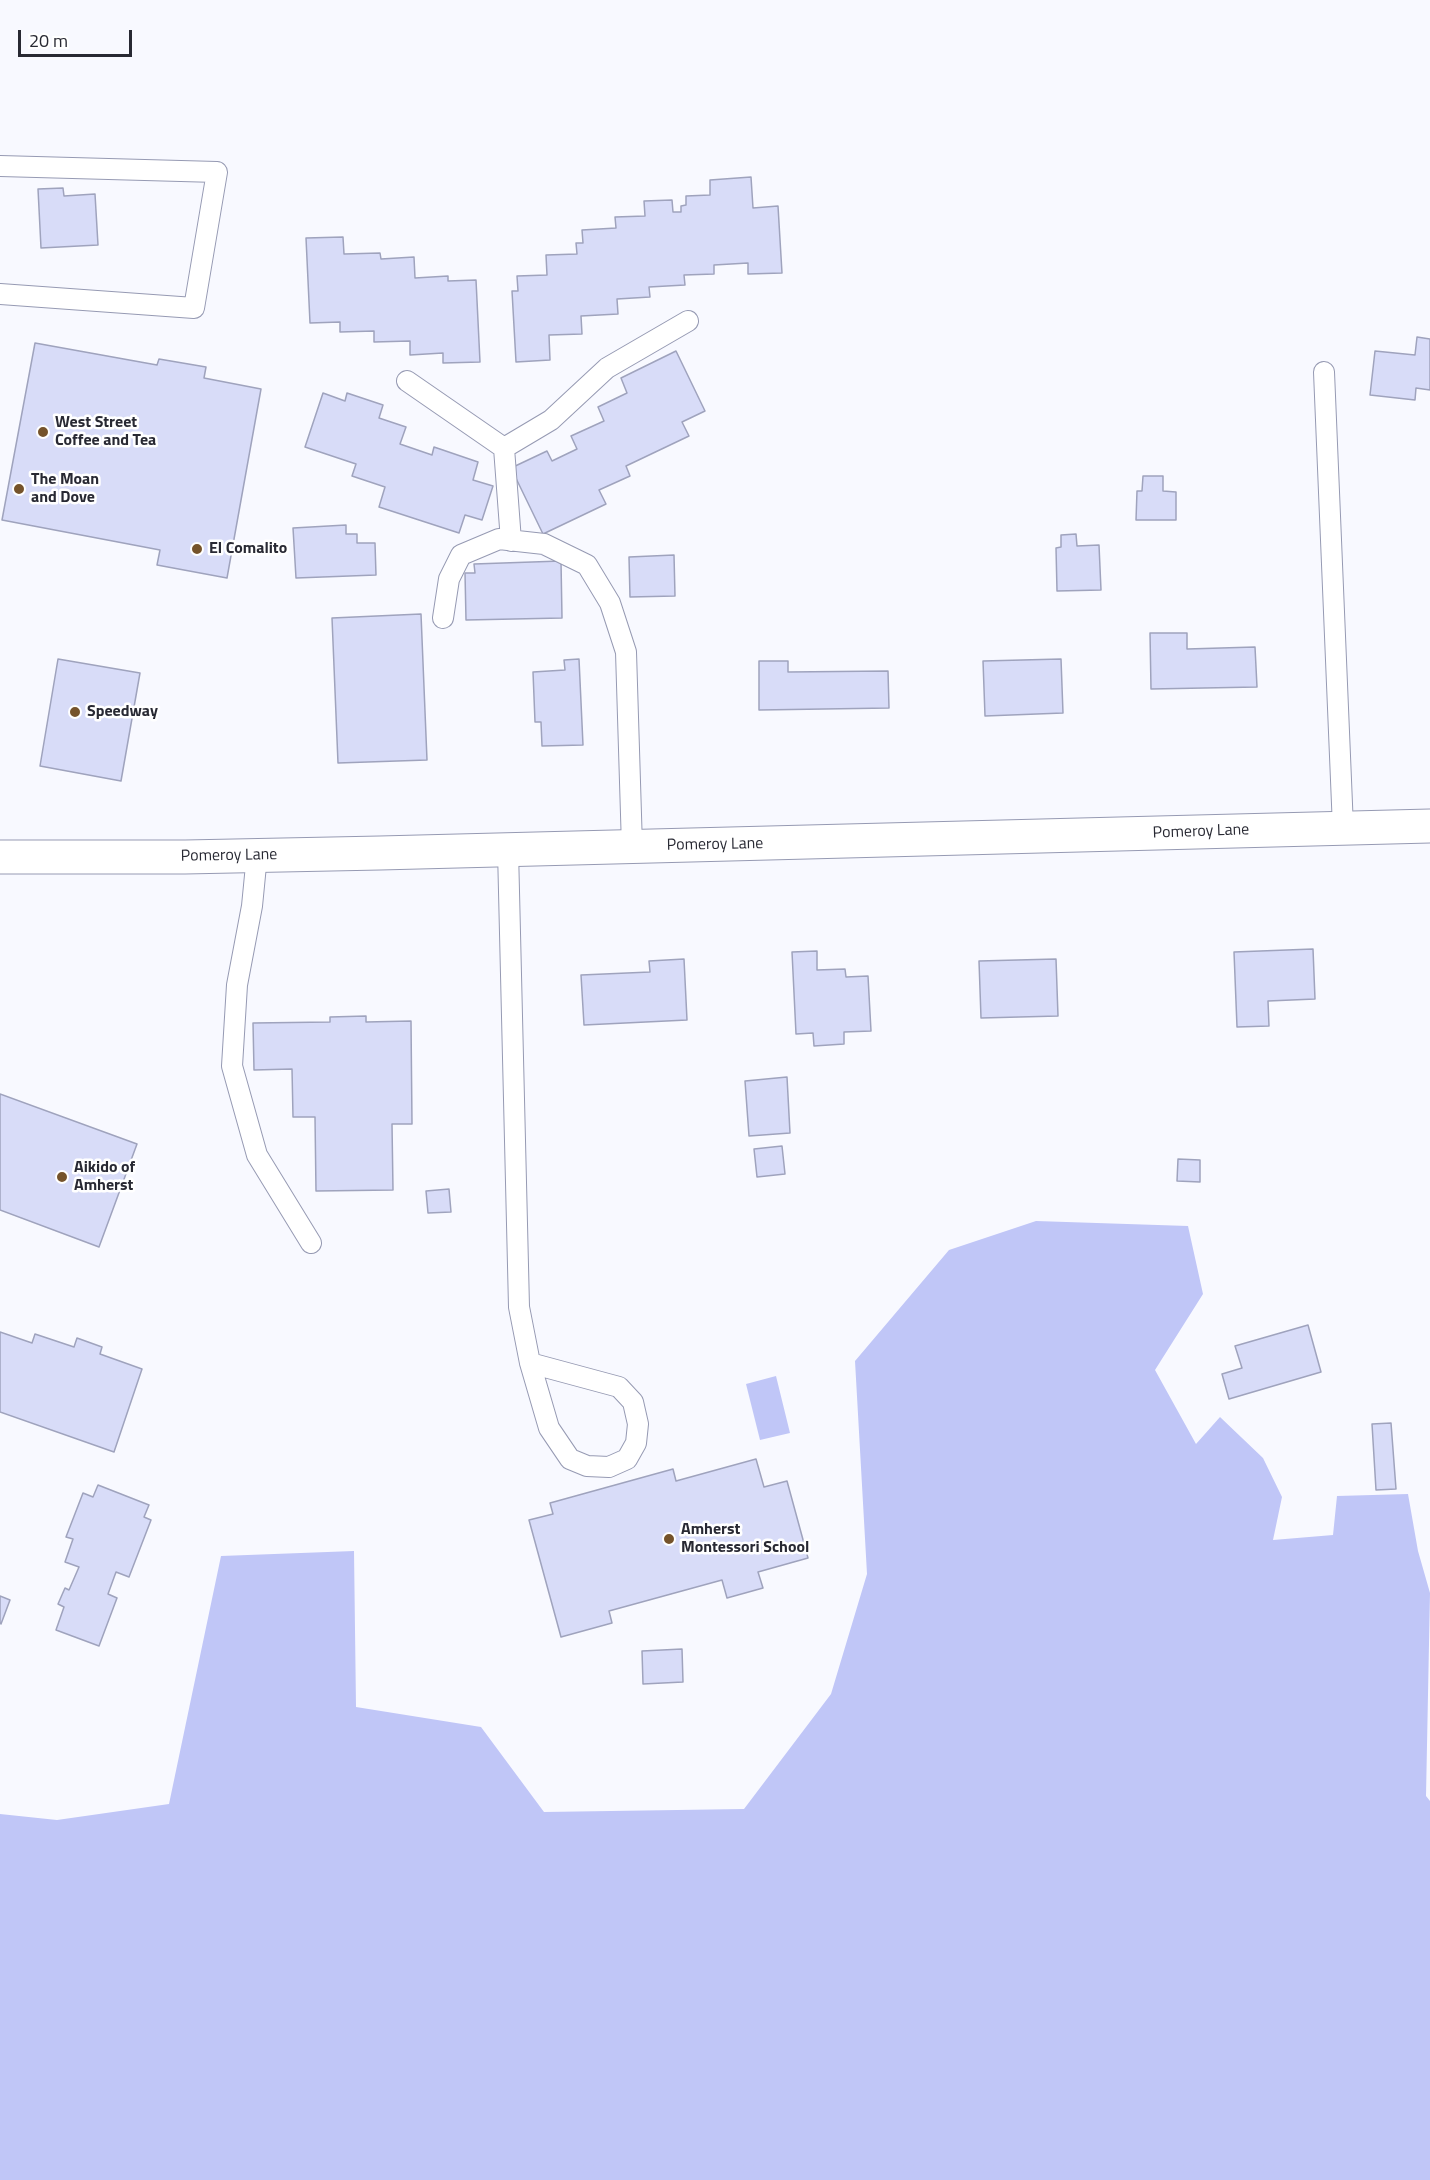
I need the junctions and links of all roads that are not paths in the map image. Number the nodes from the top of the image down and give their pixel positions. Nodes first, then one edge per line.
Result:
1 (0, 166) edge
2 (0, 294) edge
3 (688, 321) dead end
4 (1324, 372) dead end
5 (407, 381) dead end
6 (504, 448) junction
7 (512, 541) junction
8 (443, 618) dead end
9 (1430, 826) edge
10 (1343, 828) junction
11 (632, 847) junction
12 (508, 850) junction
13 (257, 855) junction
14 (0, 856) edge
15 (311, 1243) dead end
16 (530, 1363) junction

1 - 2 lane
3 - 6 lane
4 - 10 lane
5 - 6 lane
6 - 7 lane
7 - 8 lane
7 - 11 lane
9 - 10 street, Pomeroy Lane
10 - 11 street, Pomeroy Lane
11 - 12 street, Pomeroy Lane
12 - 13 street, Pomeroy Lane
12 - 16 lane
13 - 14 street, Pomeroy Lane
13 - 15 lane
16 - 16 lane

